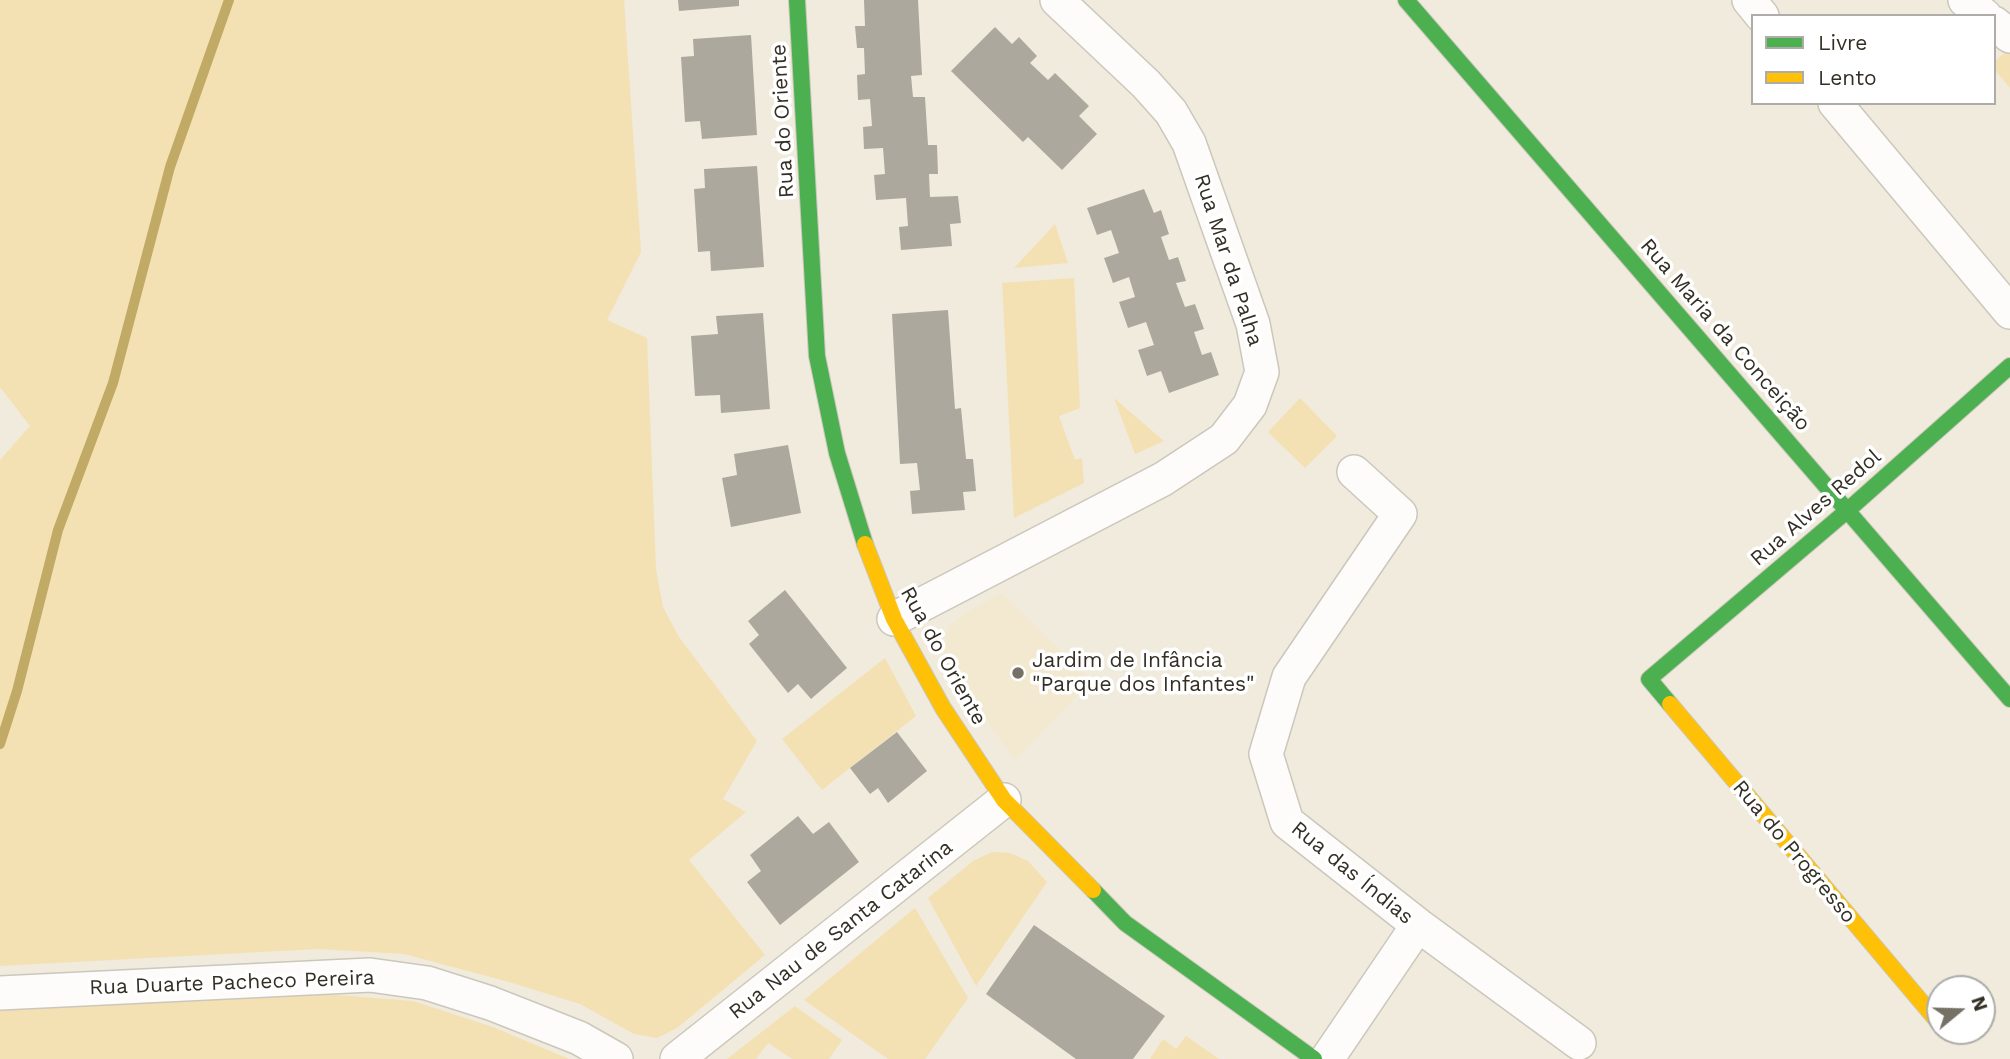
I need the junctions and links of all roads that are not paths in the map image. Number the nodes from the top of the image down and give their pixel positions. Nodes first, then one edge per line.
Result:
1 (797, 0) edge
2 (1057, 0) edge
3 (1406, 0) edge
4 (1749, 0) edge
5 (1965, 0) edge
6 (1760, 14) edge
7 (1982, 14) edge
8 (1996, 25) edge
9 (2010, 36) edge
10 (1837, 105) edge
11 (2010, 312) edge
12 (2010, 366) edge
13 (1354, 472) dead end
14 (1848, 510) junction
15 (894, 619) junction
16 (1649, 679) joint
17 (2010, 699) edge
18 (1004, 800) junction
19 (1418, 925) junction
20 (0, 993) edge
21 (1926, 1008) edge
22 (1579, 1043) dead end
23 (616, 1059) edge
24 (677, 1059) edge
25 (1314, 1059) edge
26 (1327, 1059) edge

1 - 15 street, Rua do Oriente
2 - 15 street, Rua Mar da Palha
3 - 14 street, Rua Maria da Conceição
4 - 6 street
5 - 7 street
8 - 9 street
10 - 11 street
12 - 14 street, Rua Alves Redol
13 - 19 street, Rua das Índias
14 - 16 street, Rua Alves Redol
14 - 17 street, Rua Maria da Conceição
15 - 18 street, Rua do Oriente
16 - 21 street, Rua do Progresso
18 - 24 street, Rua Nau de Santa Catarina
18 - 25 street, Rua do Oriente
19 - 22 street, Rua das Índias
19 - 26 street
20 - 23 street, Rua Duarte Pacheco Pereira

